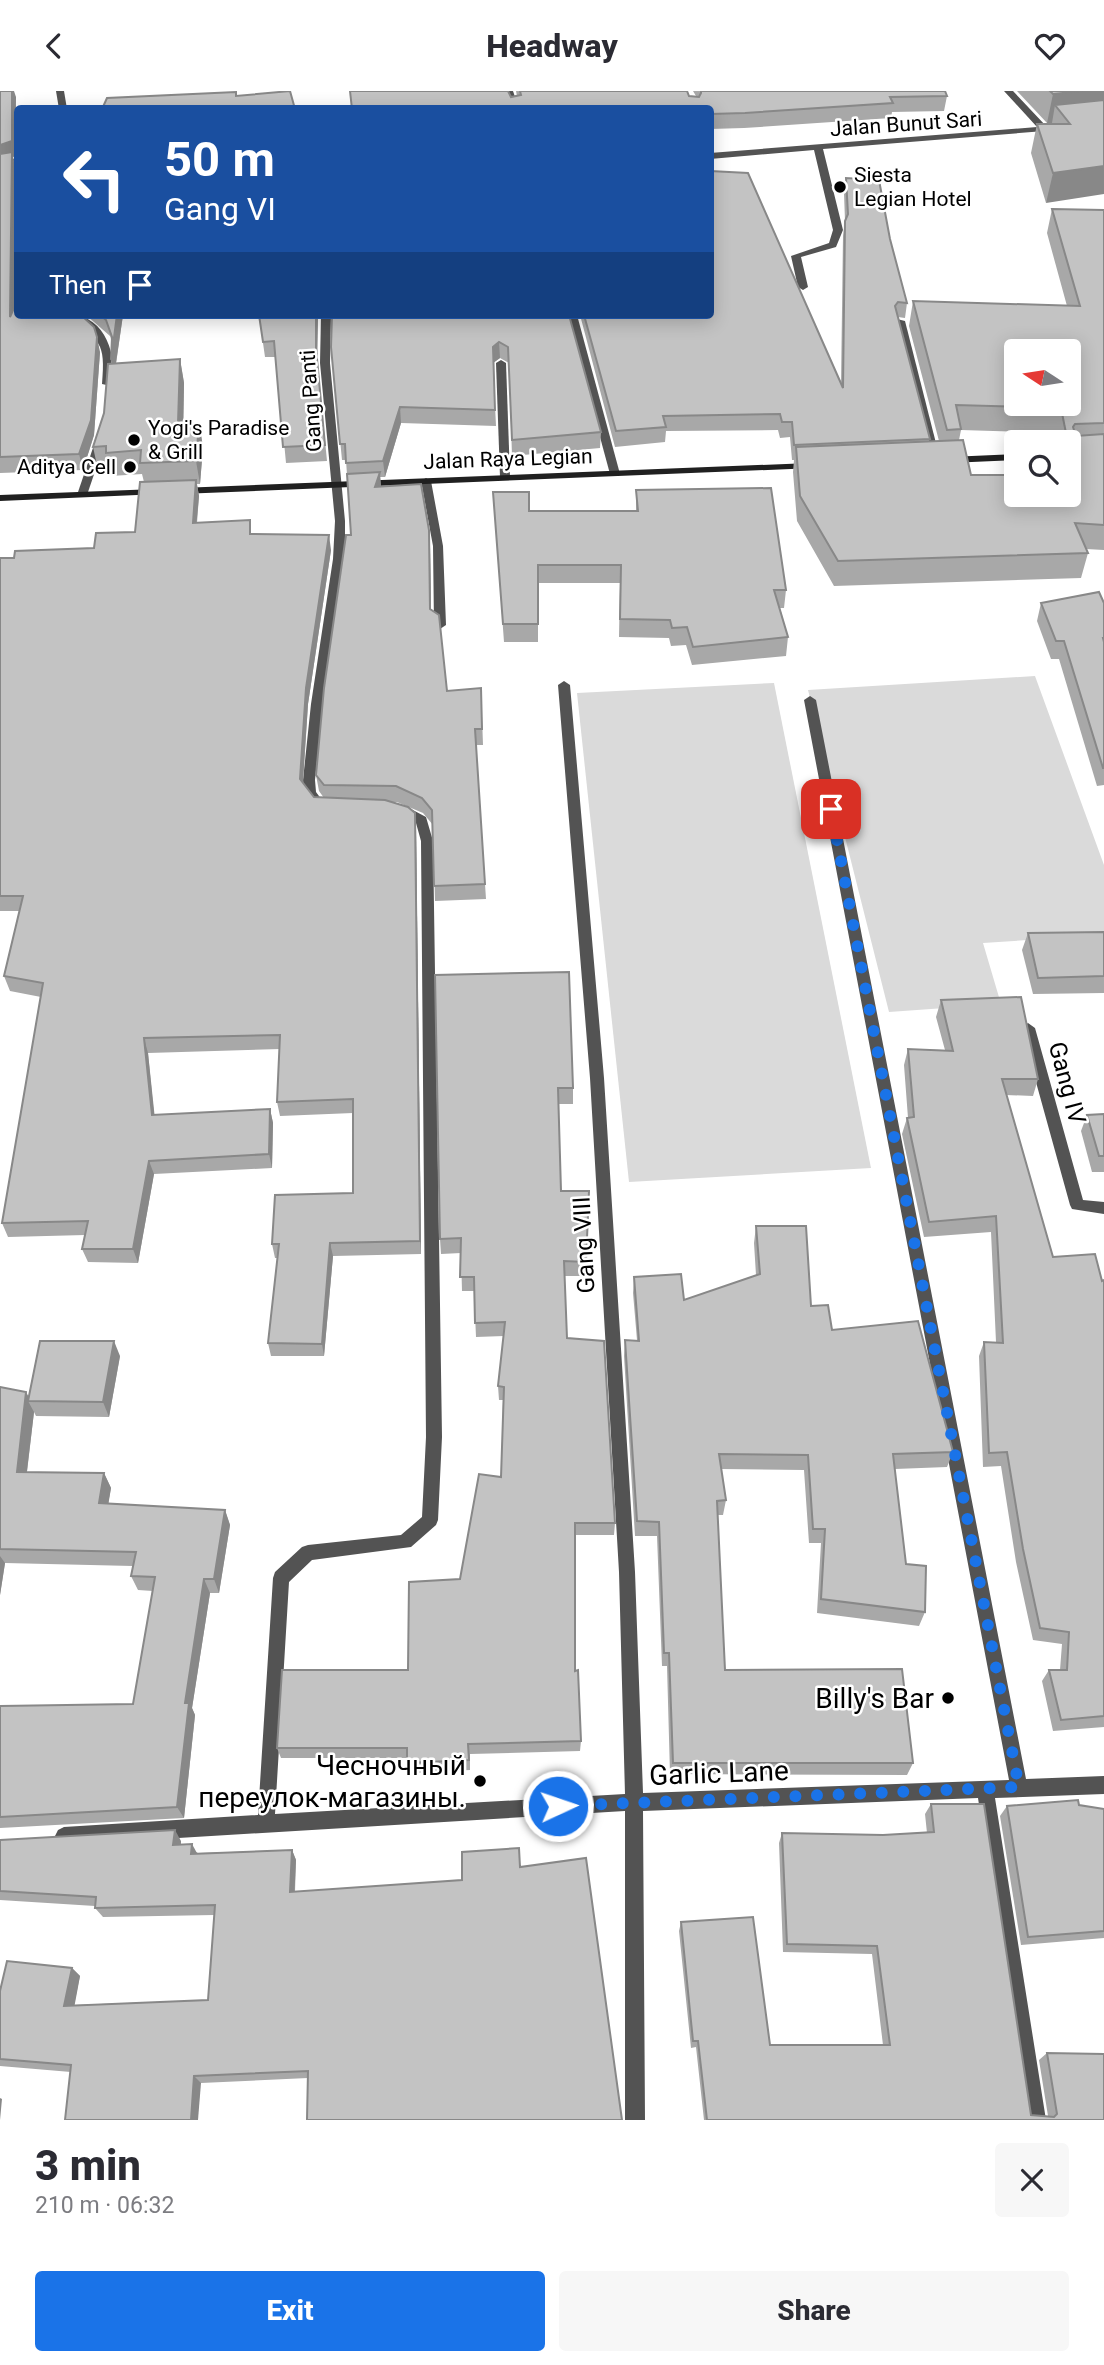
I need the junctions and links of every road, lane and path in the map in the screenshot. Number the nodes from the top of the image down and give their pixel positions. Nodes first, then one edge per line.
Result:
1 (1008, 91) edge
2 (1068, 127) edge
3 (1044, 129) junction
4 (818, 148) junction
5 (714, 155) edge
6 (803, 287) dead end
7 (81, 319) edge
8 (326, 319) edge
9 (573, 319) edge
10 (900, 321) edge
11 (501, 363) edge
12 (106, 400) edge
13 (103, 424) edge
14 (1004, 458) edge
15 (922, 461) edge
16 (936, 461) junction
17 (824, 465) edge
18 (615, 474) junction
19 (505, 477) junction
20 (426, 481) junction
21 (337, 485) junction
22 (82, 495) junction
23 (0, 498) edge
24 (440, 625) edge
25 (564, 685) dead end
26 (810, 700) dead end
27 (340, 809) edge
28 (381, 809) edge
29 (1028, 1028) edge
30 (1104, 1208) edge
31 (1104, 1785) edge
32 (1019, 1787) junction
33 (985, 1789) junction
34 (634, 1802) junction
35 (266, 1823) junction
36 (49, 1837) edge
37 (635, 2120) edge
38 (1036, 2120) edge

1 - 3 street
2 - 3 street, Jalan Bunut Sari
3 - 4 street, Jalan Bunut Sari
4 - 5 street, Jalan Bunut Sari
4 - 6 street
7 - 12 street
8 - 21 street, Gang Panti
9 - 18 street
10 - 16 street
11 - 19 street
13 - 22 street
14 - 16 main road
15 - 16 main road
17 - 18 main road, Jalan Raya Legian
18 - 19 main road, Jalan Raya Legian
19 - 20 main road, Jalan Raya Legian
20 - 21 main road, Jalan Raya Legian
20 - 24 street
21 - 22 main road, Jalan Raya Legian
21 - 27 street, Gang Panti
22 - 23 main road, Jalan Raya Legian
25 - 34 street, Gang VIII
26 - 32 street
28 - 35 street
29 - 30 street, Gang IV
31 - 32 street, Garlic Lane
32 - 33 street, Garlic Lane
33 - 34 street, Garlic Lane
33 - 38 street
34 - 35 street, Garlic Lane
34 - 37 street, Gang VIII
35 - 36 street, Garlic Lane

